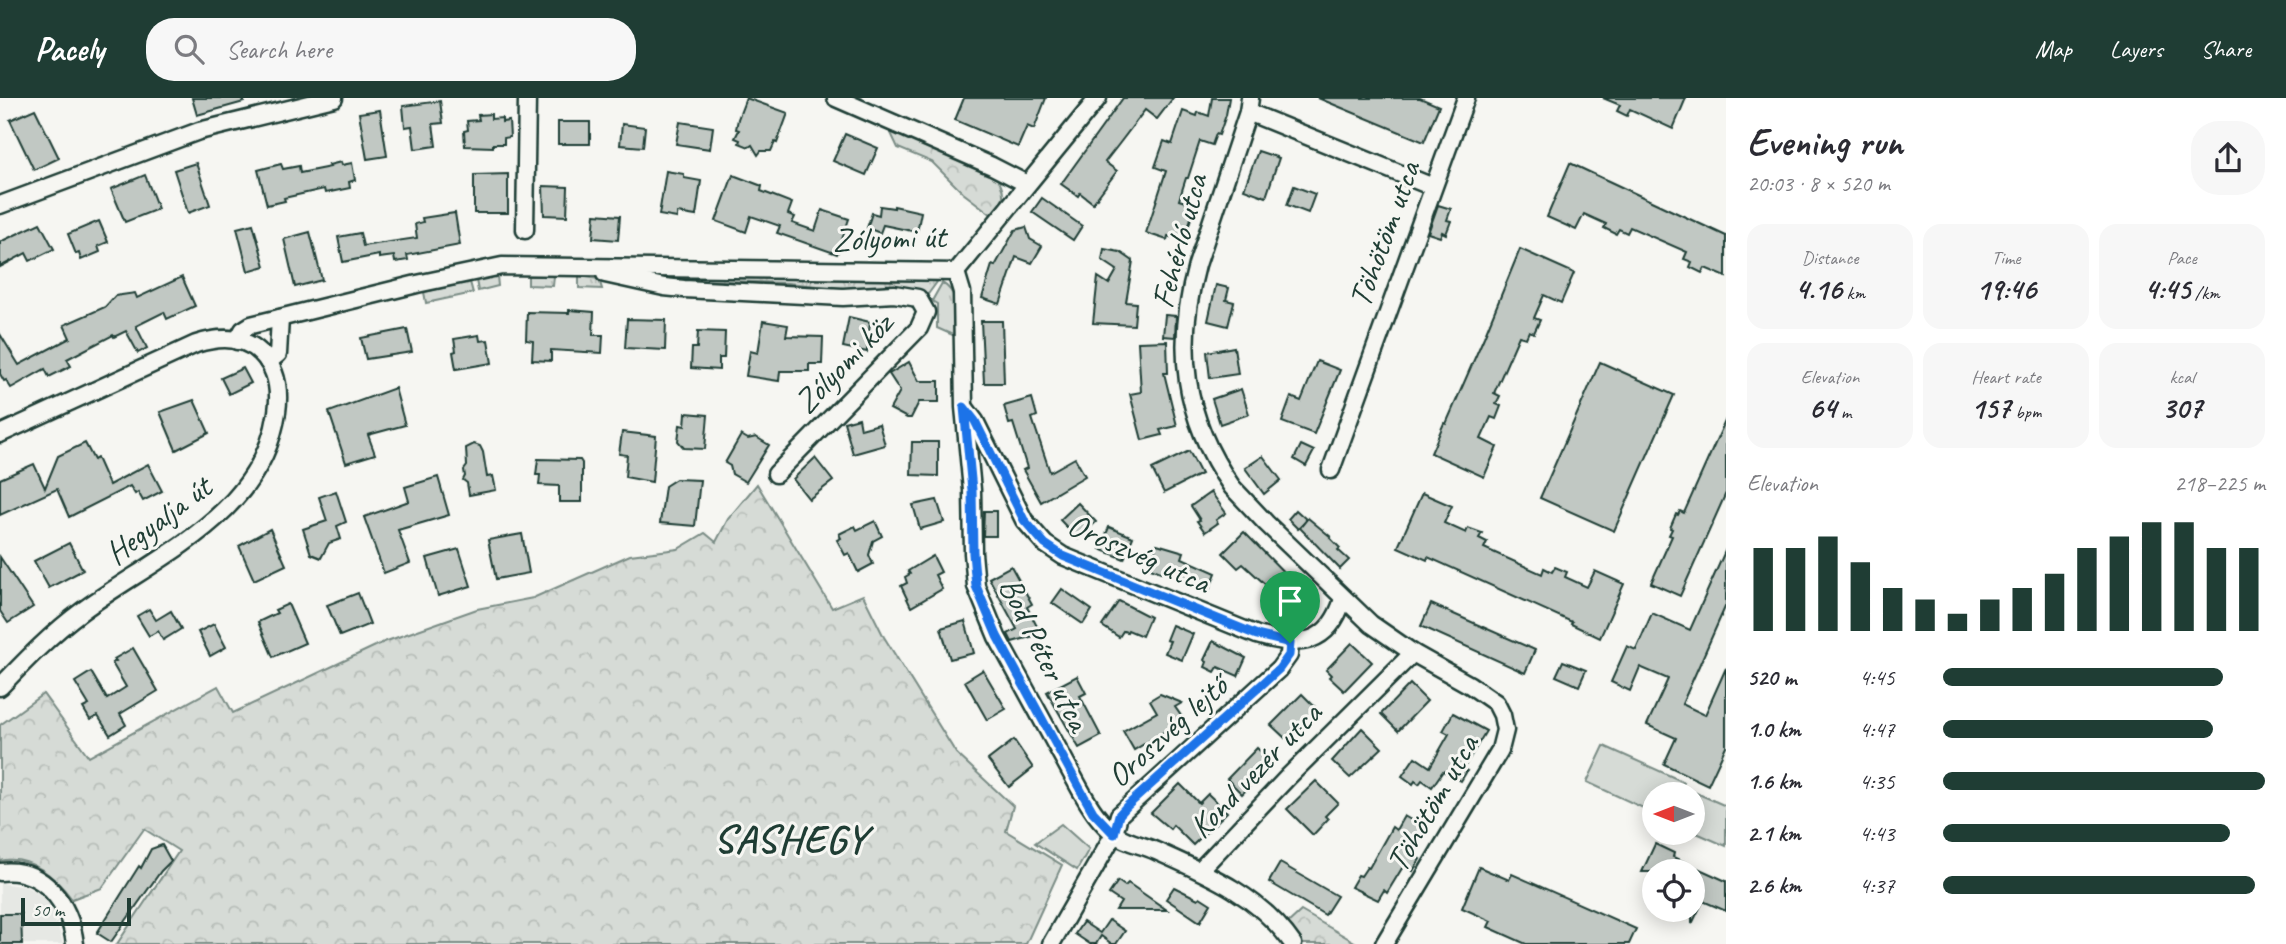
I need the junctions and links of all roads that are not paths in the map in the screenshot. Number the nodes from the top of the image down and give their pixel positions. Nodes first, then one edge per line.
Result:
1 (334, 98) edge
2 (527, 98) edge
3 (836, 98) edge
4 (1098, 98) edge
5 (1466, 98) edge
6 (1249, 105) edge
7 (1027, 184) junction
8 (1433, 187) junction
9 (0, 205) edge
10 (525, 230) dead end
11 (586, 268) junction
12 (956, 272) junction
13 (904, 295) joint
14 (280, 318) junction
15 (237, 341) junction
16 (268, 362) junction
17 (964, 407) junction
18 (0, 434) edge
19 (1331, 470) dead end
20 (776, 474) dead end
21 (1343, 599) junction
22 (1290, 643) junction
23 (1413, 653) junction
24 (0, 687) edge
25 (1114, 834) junction
26 (1200, 870) junction
27 (0, 872) edge
28 (75, 944) edge
29 (1051, 944) edge
30 (1293, 944) edge
31 (1384, 944) edge

1 - 9 street
2 - 10 street
3 - 7 street
4 - 7 street
5 - 8 street, Töhötöm utca
6 - 8 street
6 - 21 street, Fehérló utca
7 - 12 street, Zólyomi út
8 - 19 street, Töhötöm utca
11 - 12 street, Zólyomi út
11 - 13 street, Zólyomi út
11 - 14 street, Zólyomi út
12 - 17 street, Bod Péter utca
13 - 20 street, Zólyomi köz
14 - 15 street, Zólyomi út
14 - 16 street
15 - 16 street
15 - 18 street
16 - 24 street, Hegyalja út
17 - 22 street, Oroszvég utca
17 - 25 street, Bod Péter utca
21 - 22 street
21 - 23 street, Töhötöm utca
22 - 25 street, Oroszvég lejtő
23 - 26 street, Kond vezér utca
23 - 31 street, Töhötöm utca
25 - 26 street, Bod Péter utca
25 - 29 street, Oroszvég lejtő
26 - 30 street, Bod Péter utca
27 - 28 street

